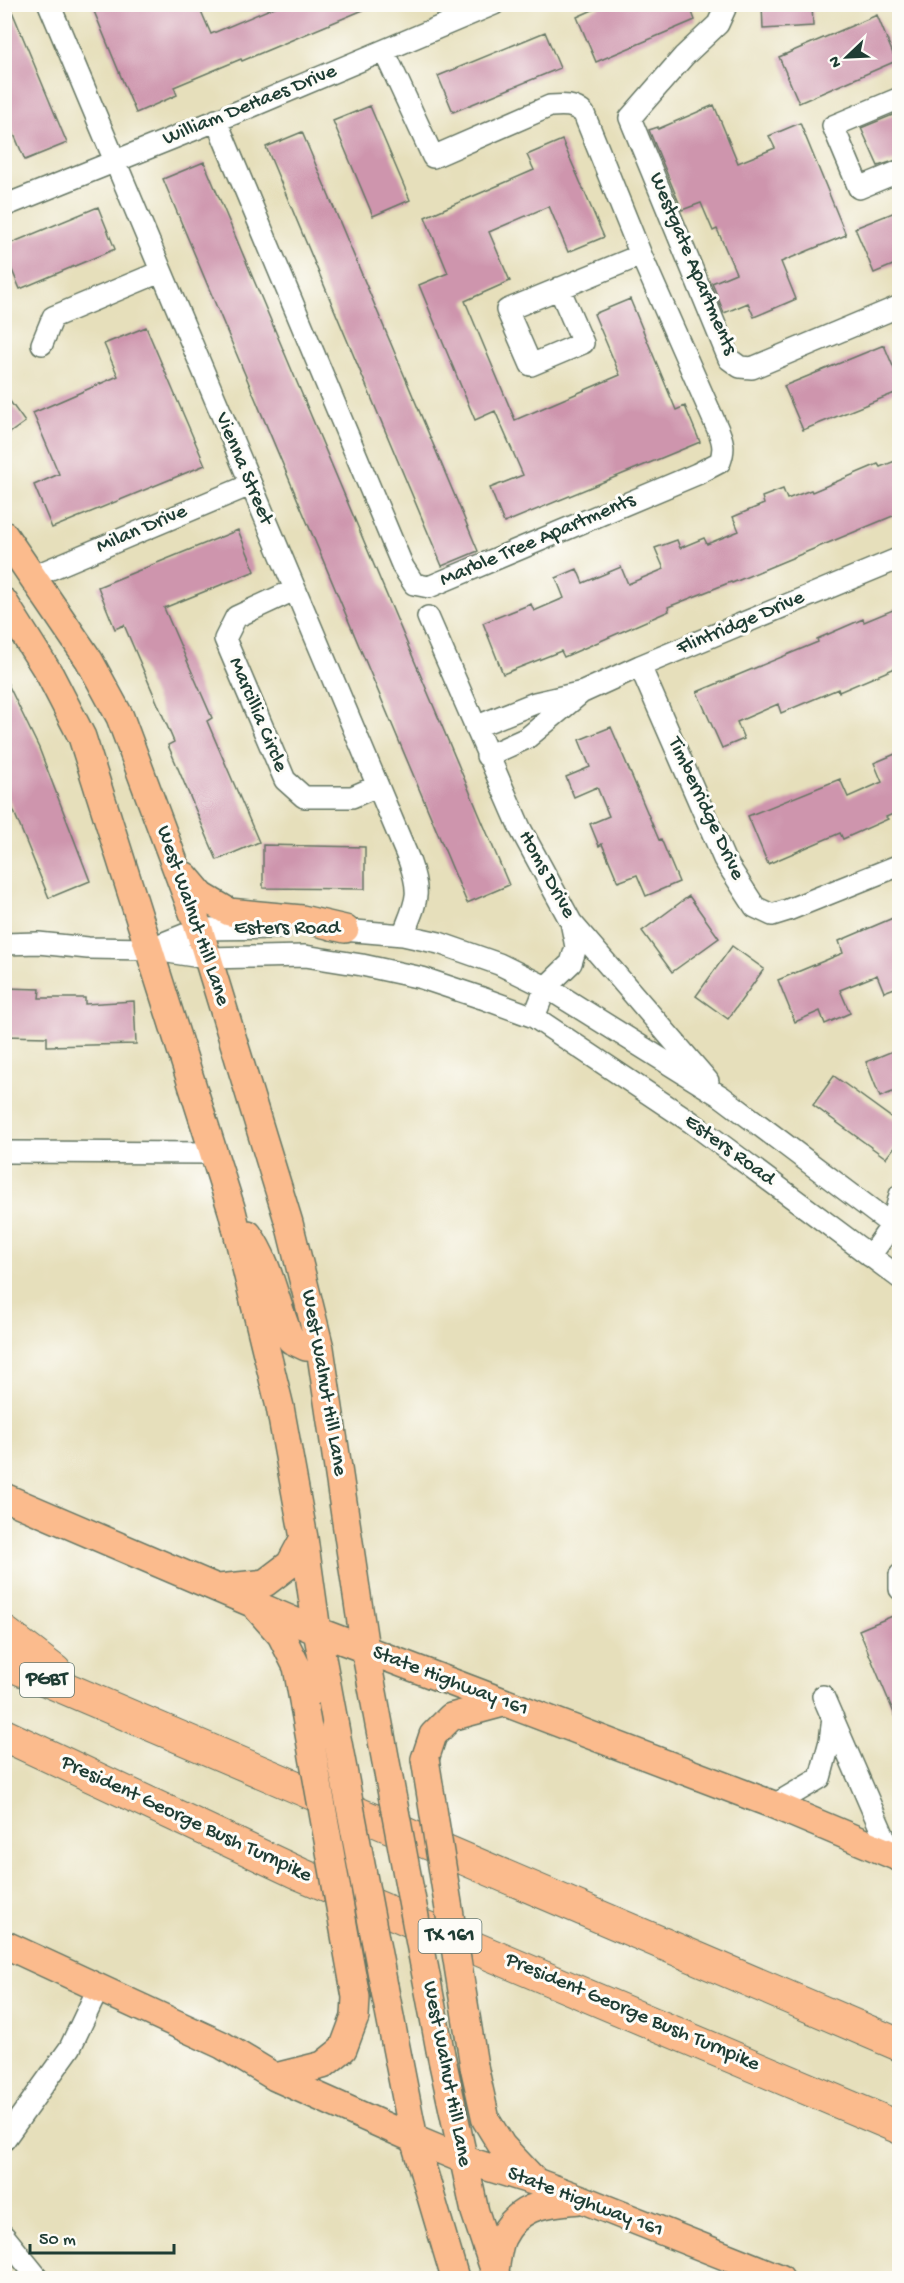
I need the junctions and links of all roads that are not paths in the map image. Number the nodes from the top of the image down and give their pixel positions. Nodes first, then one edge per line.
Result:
1 (49, 4) edge
2 (494, 4) edge
3 (727, 4) edge
4 (714, 14) edge
5 (384, 51) junction
6 (900, 98) edge
7 (216, 120) junction
8 (114, 162) junction
9 (900, 171) edge
10 (4, 206) edge
11 (641, 255) junction
12 (160, 272) junction
13 (559, 288) dead end
14 (900, 306) edge
15 (42, 345) dead end
16 (250, 485) junction
17 (4, 535) edge
18 (900, 558) edge
19 (34, 576) junction
20 (294, 590) junction
21 (4, 602) edge
22 (428, 617) dead end
23 (640, 666) junction
24 (583, 692) junction
25 (475, 727) junction
26 (487, 756) junction
27 (377, 786) junction
28 (900, 865) edge
29 (176, 866) junction
30 (571, 922) junction
31 (199, 929) junction
32 (345, 929) junction
33 (403, 935) junction
34 (4, 944) edge
35 (149, 949) junction
36 (207, 958) junction
37 (546, 987) junction
38 (534, 1017) junction
39 (722, 1097) junction
40 (4, 1152) edge
41 (213, 1153) junction
42 (900, 1195) edge
43 (232, 1211) junction
44 (897, 1226) edge
45 (870, 1256) junction
46 (900, 1278) edge
47 (320, 1348) junction
48 (4, 1497) edge
49 (304, 1538) junction
50 (900, 1575) edge
51 (219, 1588) junction
52 (900, 1589) edge
53 (252, 1603) junction
54 (317, 1631) junction
55 (4, 1632) edge
56 (365, 1649) junction
57 (4, 1662) edge
58 (823, 1696) dead end
59 (89, 1698) junction
60 (503, 1703) junction
61 (833, 1718) junction
62 (4, 1735) edge
63 (774, 1805) junction
64 (896, 1857) edge
65 (4, 1944) edge
66 (98, 1989) junction
67 (900, 2045) edge
68 (275, 2077) junction
69 (900, 2128) edge
70 (414, 2139) junction
71 (4, 2140) edge
72 (462, 2159) junction
73 (536, 2182) junction
74 (584, 2200) junction
75 (4, 2236) edge
76 (496, 2275) edge
77 (38, 2278) edge
78 (455, 2278) edge
79 (780, 2278) edge

1 - 8 street, Vienna Street
2 - 5 street, William DeHaes Drive
3 - 4 street, Westgate Apartments
4 - 14 street, Westgate Apartments
5 - 7 street, William DeHaes Drive
5 - 11 street, Marble Tree Apartments
6 - 9 street
7 - 8 street, William DeHaes Drive
7 - 11 street, Marble Tree Apartments
8 - 10 street, William DeHaes Drive
8 - 12 street, Vienna Street
11 - 13 street
12 - 15 street
12 - 16 street, Vienna Street
16 - 19 street, Milan Drive
16 - 20 street, Vienna Street
17 - 19 main road, West Walnut Hill Lane
18 - 23 street, Flintridge Drive
19 - 29 main road, West Walnut Hill Lane
20 - 27 street, Vienna Street
20 - 27 street, Marcillia Circle
21 - 35 main road, West Walnut Hill Lane
22 - 25 street, Homs Drive
23 - 24 street, Flintridge Drive
23 - 28 street, Timberridge Drive
24 - 25 street, Flintridge Drive
24 - 26 street, Flintridge Drive
25 - 26 street, Homs Drive
26 - 30 street, Homs Drive
27 - 33 street, Vienna Street
29 - 31 main road, West Walnut Hill Lane
29 - 32 main road
30 - 37 street
30 - 39 street, Homs Drive
31 - 32 street, Esters Road
31 - 35 street, Esters Road
31 - 36 main road, West Walnut Hill Lane
32 - 33 street, Esters Road
33 - 37 street, Esters Road
34 - 35 street
35 - 36 street, Esters Road
35 - 41 main road, West Walnut Hill Lane
36 - 38 street, Esters Road
36 - 47 main road, West Walnut Hill Lane
37 - 38 street
37 - 39 street, Esters Road
38 - 45 street, Esters Road
39 - 44 street, Esters Road
40 - 41 street
41 - 43 main road, West Walnut Hill Lane
42 - 44 street
43 - 47 main road
43 - 49 main road, West Walnut Hill Lane
44 - 45 street
45 - 46 street, Esters Road
47 - 56 main road, West Walnut Hill Lane
48 - 51 main road, State Highway 161
49 - 51 main road
49 - 54 main road, West Walnut Hill Lane
50 - 52 street
51 - 53 main road, State Highway 161
53 - 54 main road, State Highway 161
53 - 68 main road, bridge
54 - 56 main road, State Highway 161
54 - 70 main road, West Walnut Hill Lane, bridge
55 - 59 highway
56 - 60 main road, State Highway 161
56 - 72 main road, West Walnut Hill Lane, bridge
57 - 59 highway, PGBT
58 - 61 street
59 - 67 highway
60 - 63 main road, State Highway 161
60 - 73 main road, bridge
61 - 63 street
61 - 64 street
62 - 69 highway, President George Bush Turnpike / TX 161
63 - 64 main road, State Highway 161
65 - 66 main road, State Highway 161
66 - 68 main road, State Highway 161
66 - 71 street
68 - 70 main road, State Highway 161
70 - 72 main road, State Highway 161
70 - 78 main road, West Walnut Hill Lane
72 - 73 main road, State Highway 161
72 - 76 main road, West Walnut Hill Lane
73 - 74 main road, State Highway 161
74 - 76 main road
74 - 79 main road, State Highway 161
75 - 77 street

